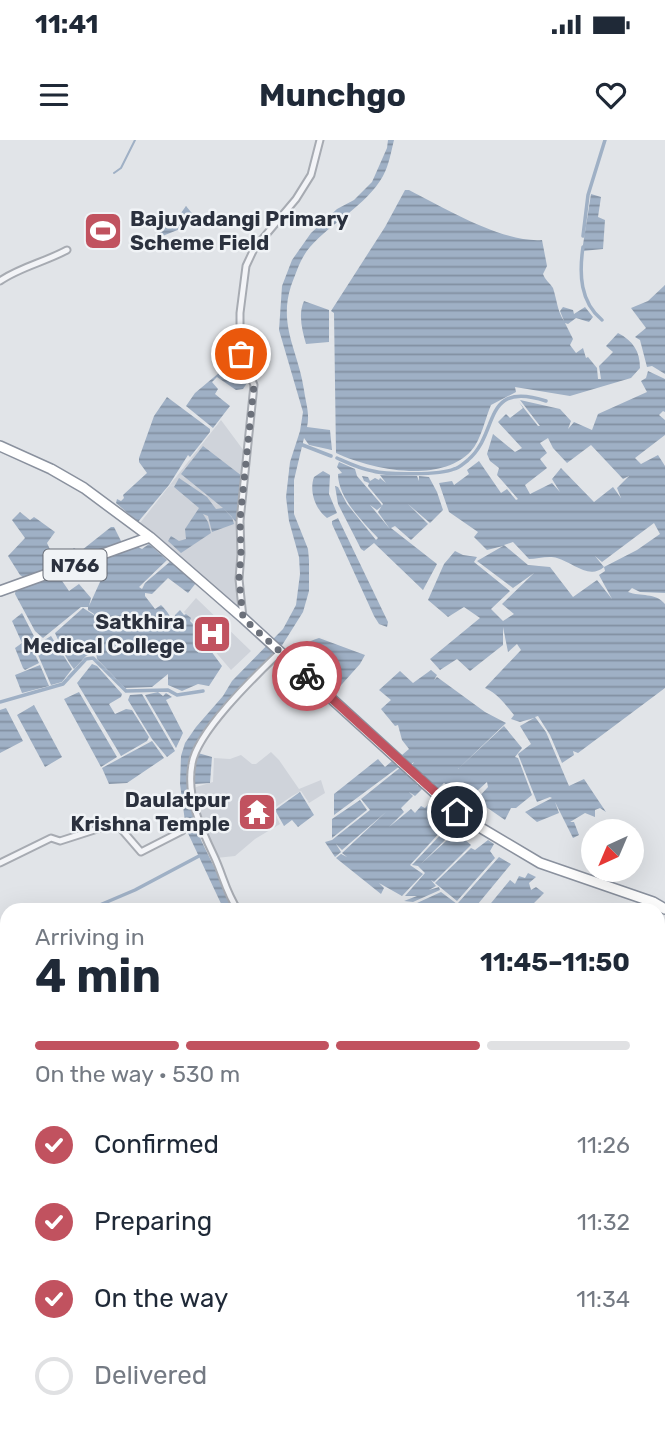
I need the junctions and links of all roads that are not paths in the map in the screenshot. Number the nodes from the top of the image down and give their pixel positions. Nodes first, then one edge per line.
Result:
1 (320, 140) edge
2 (67, 250) dead end
3 (0, 281) edge
4 (0, 446) edge
5 (150, 537) junction
6 (0, 591) edge
7 (243, 618) junction
8 (282, 653) junction
9 (182, 831) dead end
10 (0, 863) edge
11 (234, 903) edge
12 (655, 903) edge

1 - 7 street
2 - 3 street
4 - 5 highway
5 - 6 highway, N766
5 - 7 highway
7 - 8 highway
8 - 11 street
8 - 12 highway
9 - 10 street

